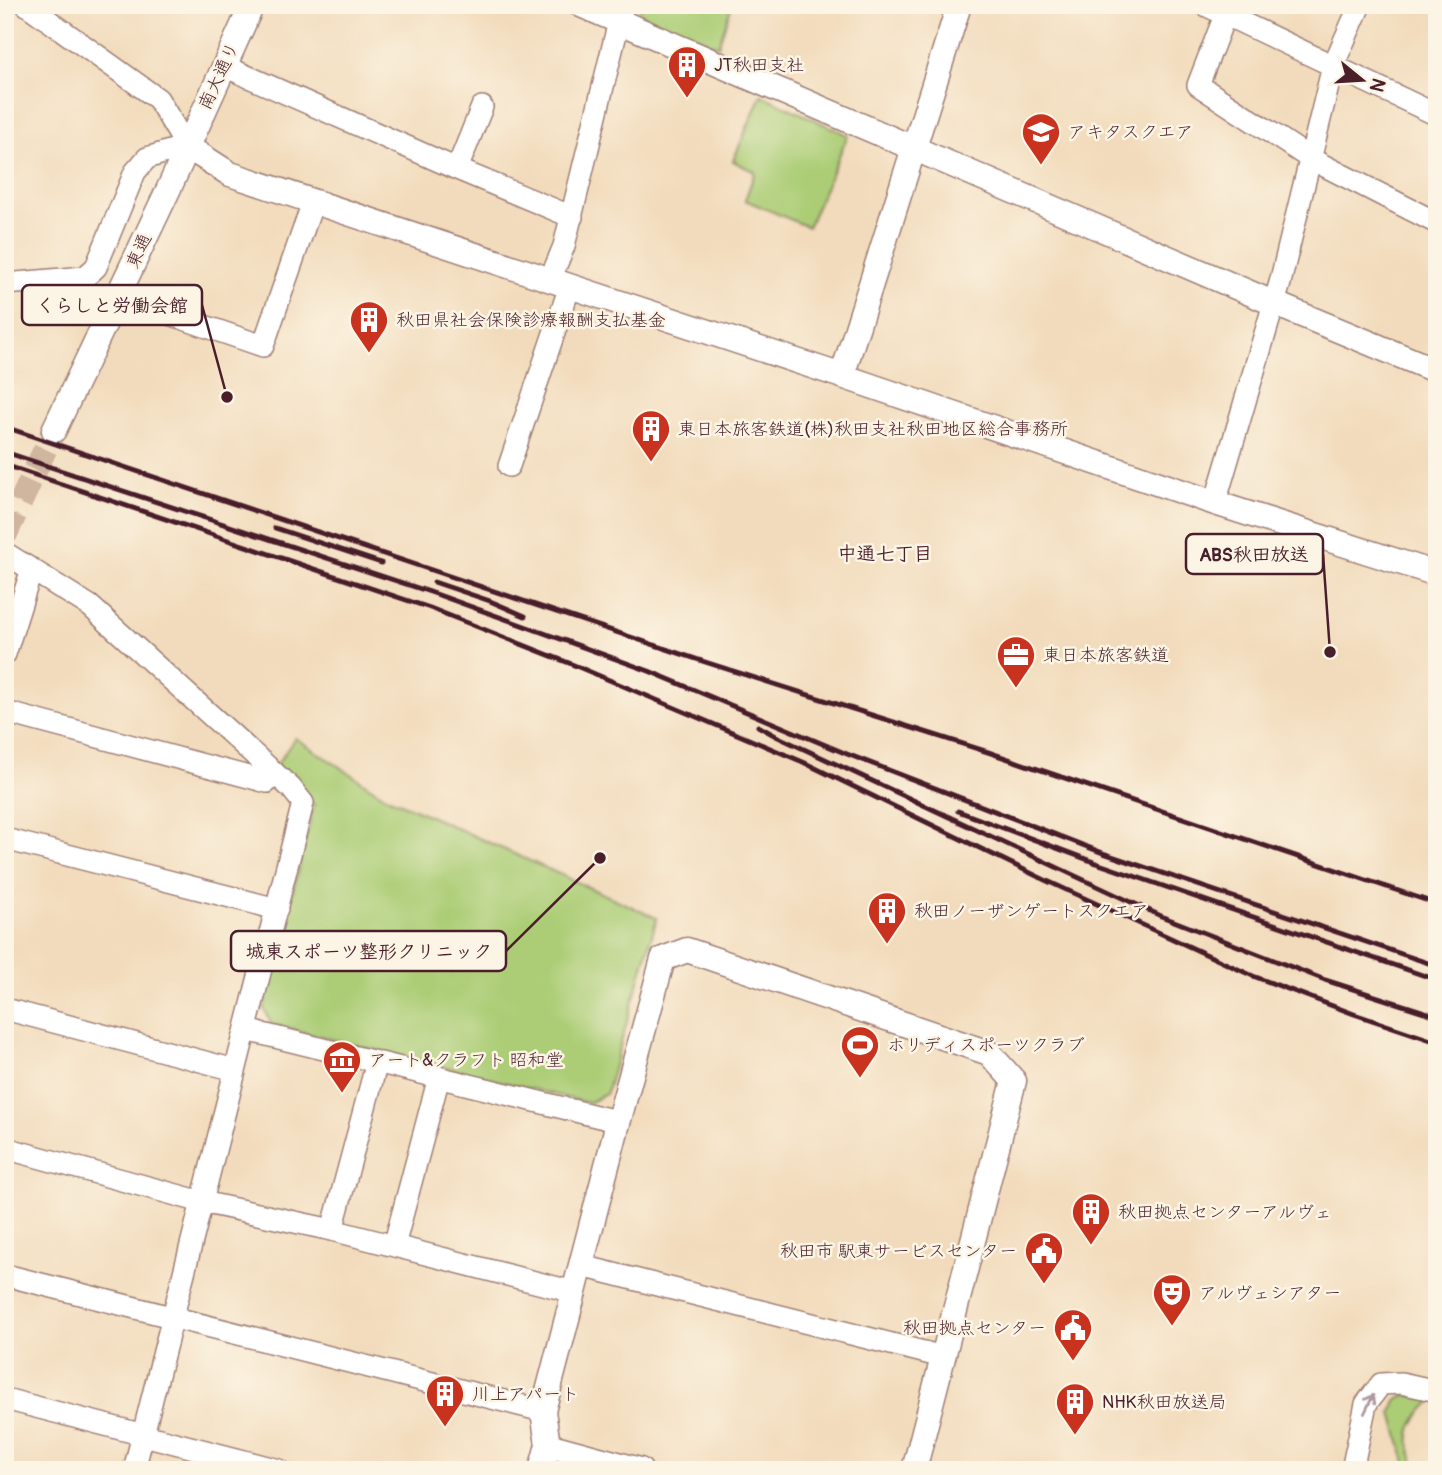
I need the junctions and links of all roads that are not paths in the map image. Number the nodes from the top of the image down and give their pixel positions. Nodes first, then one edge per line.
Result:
1 (27, 5) edge
2 (251, 5) edge
3 (581, 5) edge
4 (959, 5) edge
5 (1360, 5) edge
6 (1220, 8) edge
7 (621, 13) edge
8 (223, 66) junction
9 (1333, 66) junction
10 (482, 107) dead end
11 (1435, 110) edge
12 (186, 146) junction
13 (915, 148) junction
14 (1311, 159) junction
15 (457, 169) junction
16 (313, 202) junction
17 (572, 217) junction
18 (1437, 223) edge
19 (560, 283) junction
20 (5, 284) edge
21 (1273, 303) junction
22 (140, 304) dead end
23 (1437, 371) edge
24 (842, 376) junction
25 (54, 430) tunnel mouth
26 (509, 466) dead end
27 (1215, 503) junction
28 (5, 553) edge
29 (32, 569) junction
30 (1437, 574) edge
31 (5, 654) edge
32 (5, 712) edge
33 (274, 772) junction
34 (5, 839) edge
35 (276, 909) junction
36 (5, 1009) edge
37 (246, 1030) junction
38 (377, 1062) junction
39 (235, 1070) junction
40 (439, 1077) junction
41 (618, 1123) junction
42 (5, 1149) edge
43 (202, 1202) junction
44 (332, 1230) junction
45 (394, 1246) junction
46 (582, 1266) junction
47 (5, 1275) edge
48 (574, 1292) junction
49 (173, 1318) junction
50 (943, 1357) junction
51 (1437, 1391) edge
52 (5, 1399) edge
53 (543, 1411) junction
54 (143, 1435) junction
55 (548, 1445) junction
56 (134, 1470) edge
57 (279, 1470) edge
58 (541, 1470) edge
59 (640, 1470) edge
60 (914, 1470) edge
61 (1352, 1470) edge

1 - 12 street
2 - 8 street, 南大通り
3 - 7 street
4 - 13 street
5 - 9 street
6 - 9 street
6 - 14 street
7 - 13 street
7 - 17 street
8 - 12 street, 南大通り
8 - 15 street
9 - 11 street
9 - 14 street
10 - 15 street
12 - 16 street
12 - 20 street
12 - 25 street, 東通
13 - 21 street
13 - 24 street
14 - 18 street
14 - 21 street
15 - 17 street
16 - 19 street
16 - 22 street
17 - 19 street
19 - 24 street
19 - 26 street
21 - 23 street
21 - 27 street
24 - 27 street
27 - 30 street
28 - 29 street
29 - 31 street
29 - 33 street
32 - 33 street
33 - 35 street
34 - 35 street
35 - 37 street
36 - 39 street
37 - 38 street
37 - 39 street
38 - 40 street
38 - 44 street
39 - 43 street
40 - 41 street
40 - 45 street
41 - 46 street
41 - 50 street
42 - 43 street
43 - 44 street
43 - 49 street
44 - 45 street
45 - 48 street
46 - 48 street
46 - 50 street
47 - 49 street
48 - 53 street
49 - 53 street
49 - 54 street
50 - 60 street
61 -> 51 street
52 - 54 street
53 - 55 street
54 - 56 street
54 - 57 street
55 - 58 street
55 - 59 street

